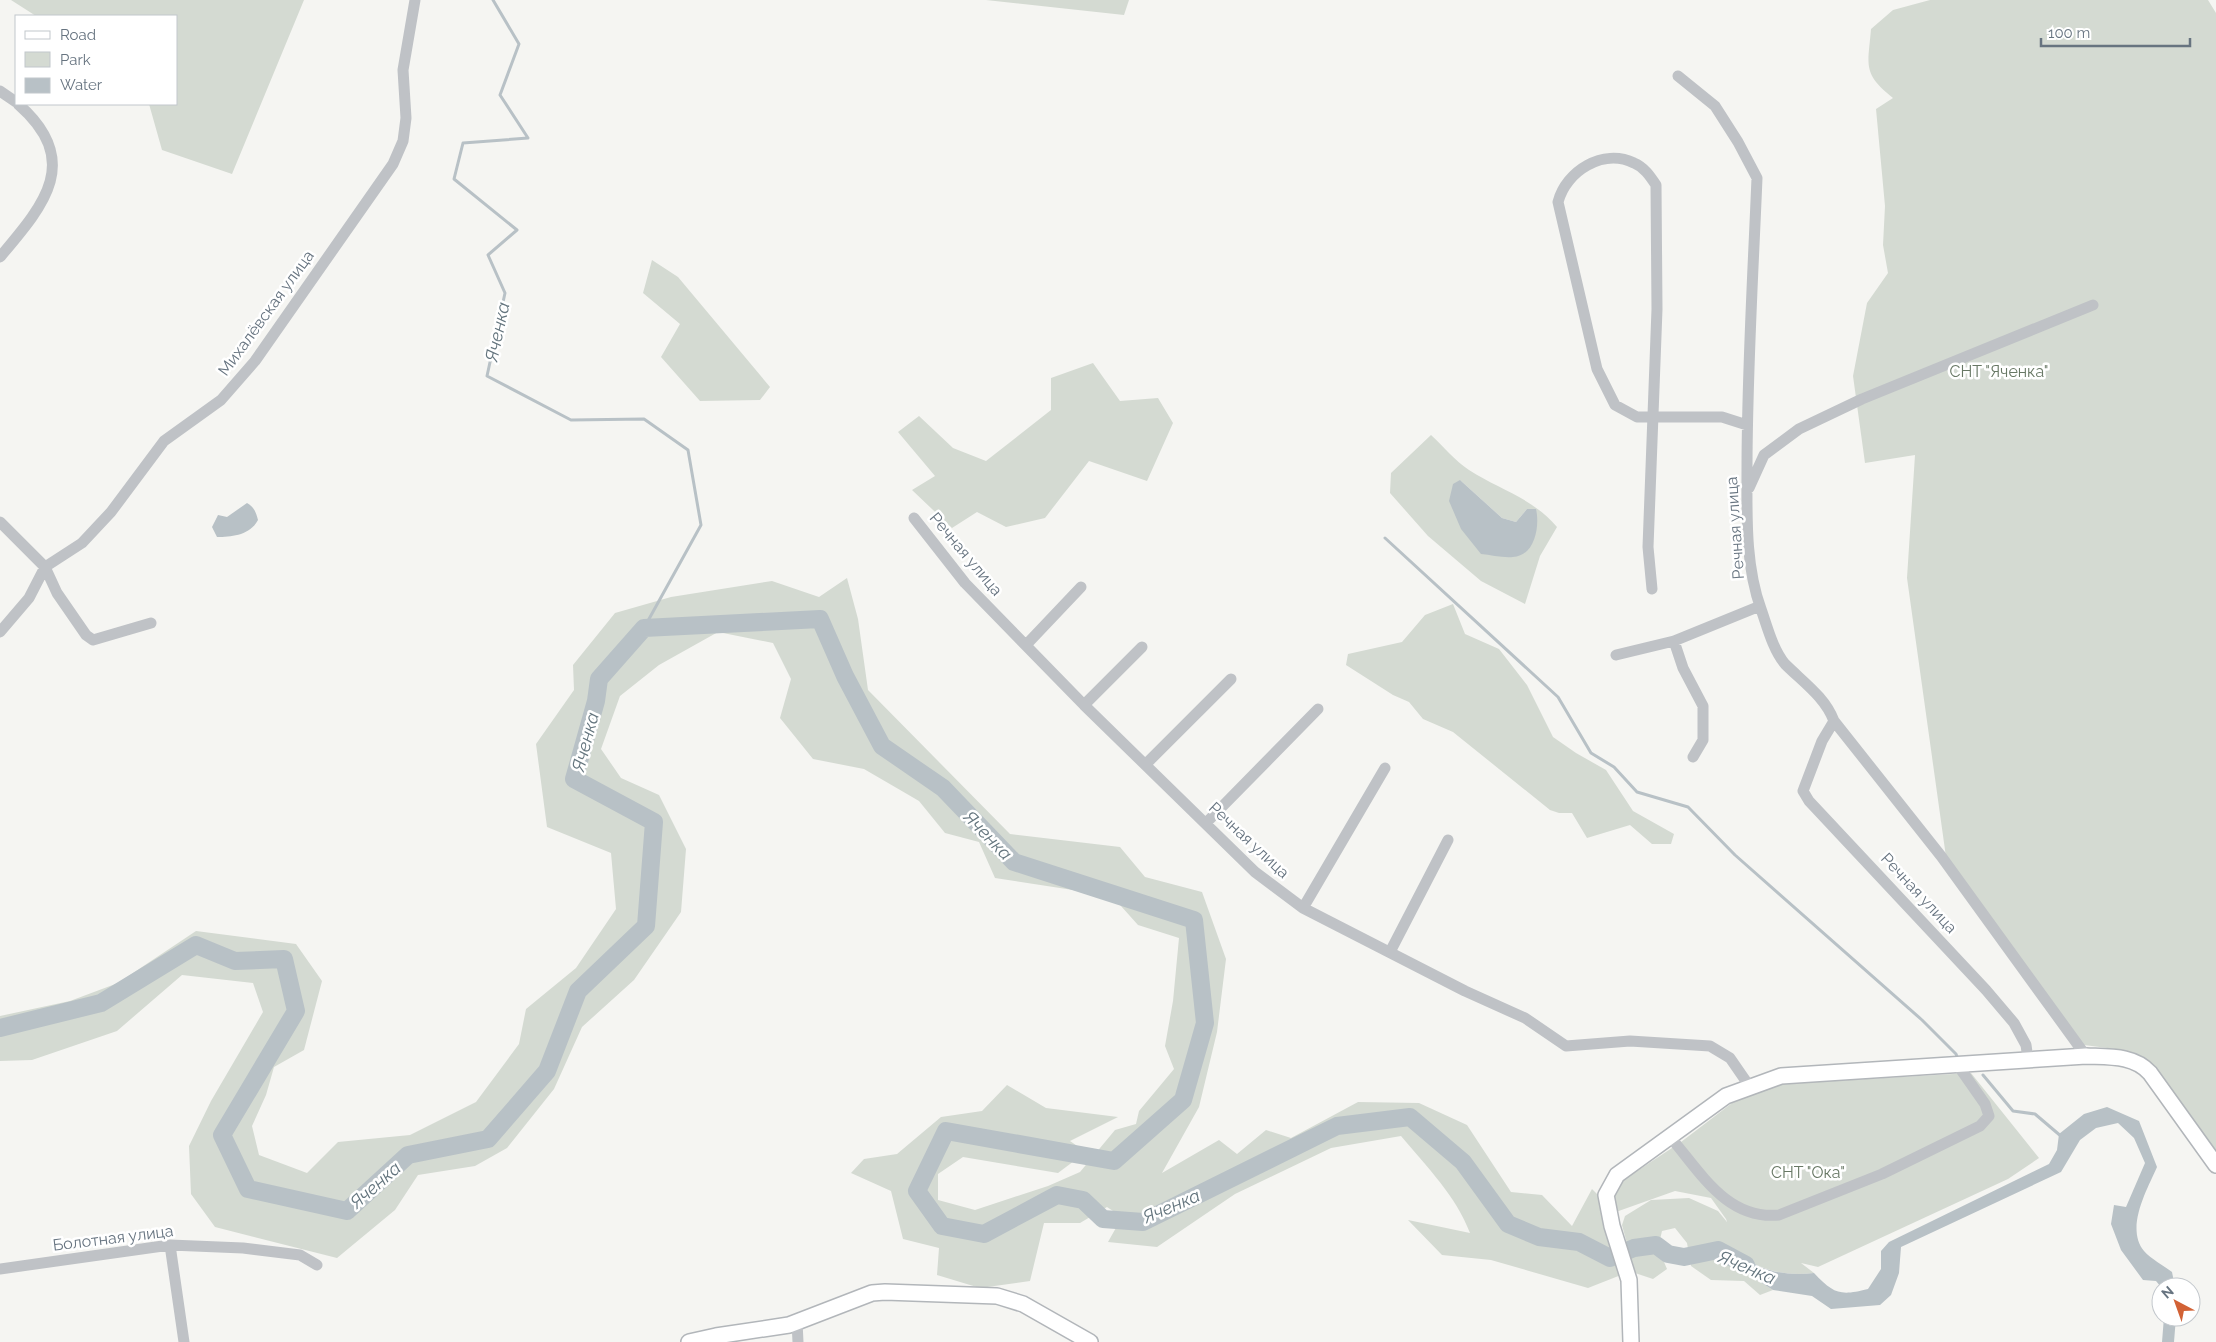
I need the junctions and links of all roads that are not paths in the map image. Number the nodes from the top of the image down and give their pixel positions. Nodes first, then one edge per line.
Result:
1 (415, 0) edge
2 (1678, 76) dead end
3 (0, 91) edge
4 (15, 102) edge
5 (19, 105) edge
6 (0, 257) edge
7 (2093, 305) dead end
8 (1652, 417) junction
9 (1747, 425) junction
10 (1747, 492) junction
11 (914, 518) dead end
12 (0, 522) edge
13 (45, 567) junction
14 (1081, 587) dead end
15 (1652, 589) dead end
16 (1760, 606) junction
17 (151, 623) dead end
18 (0, 632) edge
19 (1674, 641) junction
20 (1026, 645) junction
21 (1142, 647) dead end
22 (1616, 655) dead end
23 (1231, 679) dead end
24 (1084, 705) junction
25 (1318, 709) dead end
26 (1834, 721) junction
27 (1693, 757) dead end
28 (1146, 764) junction
29 (1385, 768) dead end
30 (1206, 823) junction
31 (1448, 840) dead end
32 (1303, 908) junction
33 (1390, 952) junction
34 (2086, 1056) junction
35 (2028, 1059) junction
36 (1957, 1064) junction
37 (1750, 1087) junction
38 (1671, 1138) junction
39 (2216, 1165) edge
40 (170, 1245) junction
41 (317, 1265) dead end
42 (0, 1269) edge
43 (797, 1322) junction
44 (184, 1342) edge
45 (688, 1342) edge
46 (798, 1342) edge
47 (1090, 1342) edge
48 (1631, 1342) edge

1 - 13 street, Михалёвская улица
2 - 9 street, Речная улица
3 - 4 street
5 - 6 street
7 - 10 street
8 - 8 street
8 - 9 street
8 - 15 street
9 - 10 street, Речная улица
10 - 16 street, Речная улица
11 - 20 street, Речная улица
12 - 13 street
13 - 17 street
13 - 18 street, Михалёвская улица
14 - 20 street
16 - 19 street
16 - 26 street, Речная улица
19 - 22 street
19 - 27 street
20 - 24 street, Речная улица
21 - 24 street
23 - 28 street
24 - 28 street, Речная улица
25 - 30 street
26 - 34 street
26 - 35 street, Речная улица
28 - 30 street, Речная улица
29 - 32 street
30 - 32 street, Речная улица
31 - 33 street
32 - 33 street, Речная улица
33 - 37 street, Речная улица
34 - 35 street
34 - 39 street
35 - 36 street
36 - 37 street
36 - 38 street
37 - 38 street
38 - 48 street
40 - 41 street, Болотная улица
40 - 42 street, Болотная улица
40 - 44 street
43 - 45 street
43 - 46 street
43 - 47 street

